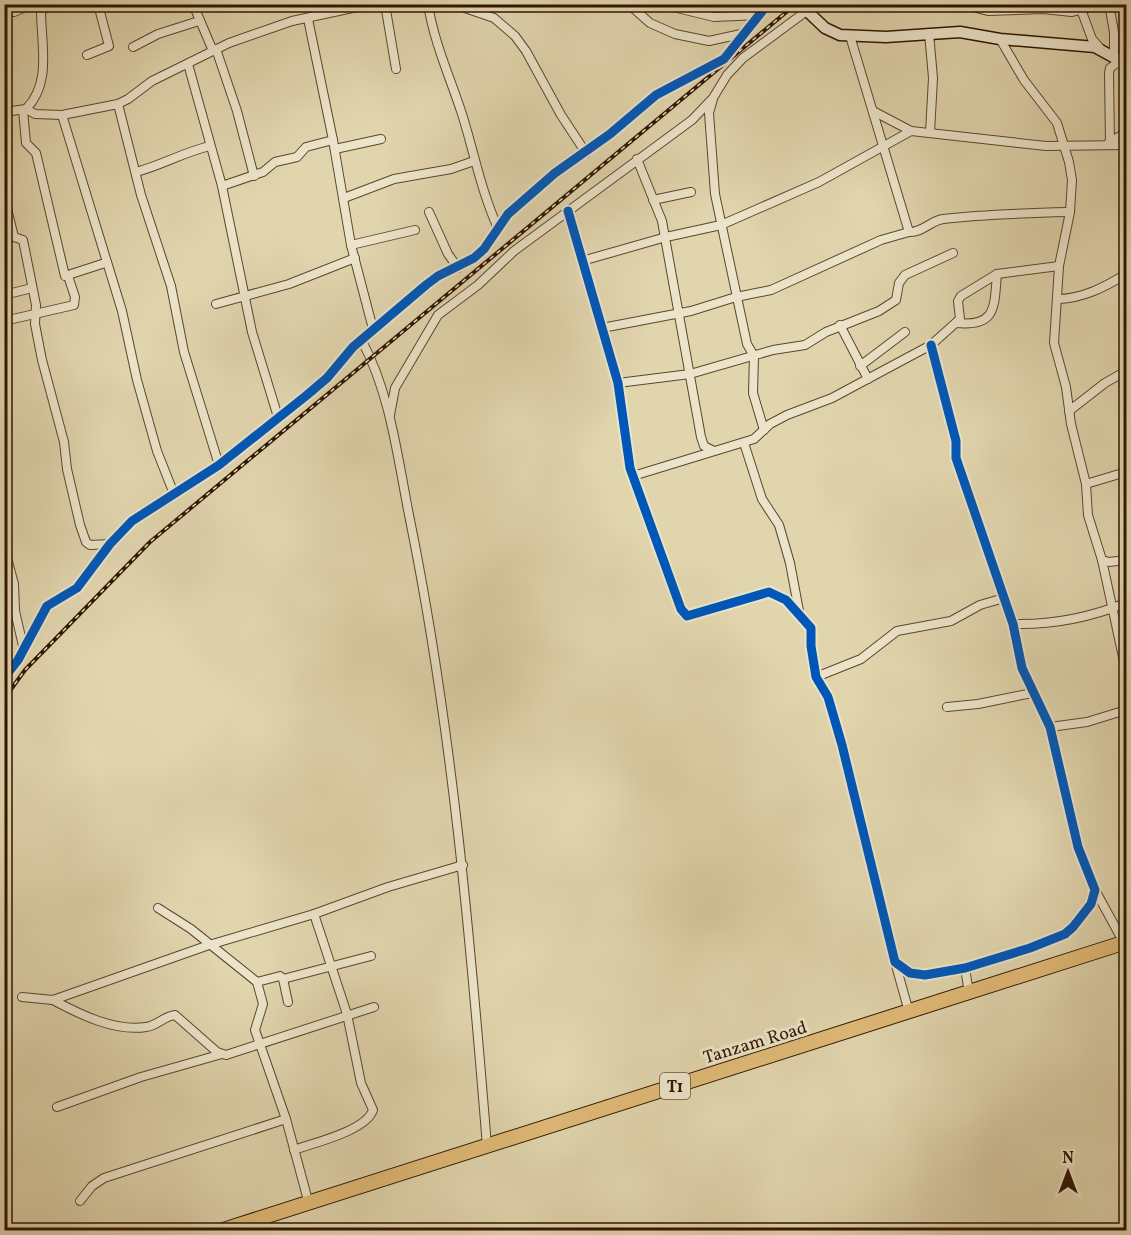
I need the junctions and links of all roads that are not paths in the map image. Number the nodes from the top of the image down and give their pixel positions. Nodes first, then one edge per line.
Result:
1 (52, 4) edge
2 (98, 4) edge
3 (193, 4) edge
4 (371, 4) edge
5 (385, 4) edge
6 (428, 4) edge
7 (453, 4) edge
8 (625, 4) edge
9 (768, 4) edge
10 (795, 4) edge
11 (816, 4) edge
12 (961, 4) edge
13 (1102, 4) edge
14 (1109, 4) edge
15 (36, 7) edge
16 (332, 8) edge
17 (633, 8) junction
18 (1079, 8) edge
19 (806, 10) junction
20 (4, 12) edge
21 (760, 15) junction
22 (308, 19) junction
23 (199, 21) junction
24 (929, 33) junction
25 (741, 34) junction
26 (850, 36) junction
27 (1000, 39) junction
28 (133, 47) dead end
29 (1100, 48) junction
30 (215, 50) junction
31 (87, 55) dead end
32 (1120, 61) edge
33 (188, 63) junction
34 (396, 69) dead end
35 (713, 98) junction
36 (118, 104) junction
37 (25, 109) junction
38 (873, 111) junction
39 (4, 112) edge
40 (62, 115) junction
41 (911, 131) junction
42 (930, 133) junction
43 (1126, 133) edge
44 (381, 139) dead end
45 (333, 140) junction
46 (1110, 144) junction
47 (883, 145) junction
48 (1126, 145) edge
49 (210, 146) junction
50 (1066, 147) junction
51 (335, 149) junction
52 (586, 153) junction
53 (637, 159) junction
54 (474, 161) junction
55 (136, 172) junction
56 (254, 176) junction
57 (222, 186) junction
58 (691, 192) dead end
59 (4, 197) edge
60 (344, 198) junction
61 (653, 200) junction
62 (568, 211) junction
63 (429, 212) dead end
64 (1070, 212) junction
65 (721, 225) junction
66 (498, 228) junction
67 (415, 230) dead end
68 (909, 232) junction
69 (15, 237) junction
70 (666, 237) junction
71 (4, 240) edge
72 (351, 245) junction
73 (953, 253) dead end
74 (355, 258) junction
75 (582, 261) junction
76 (105, 263) junction
77 (1059, 266) junction
78 (458, 268) junction
79 (997, 274) junction
80 (1126, 274) edge
81 (68, 276) junction
82 (32, 288) junction
83 (4, 295) edge
84 (244, 295) junction
85 (736, 297) junction
86 (1057, 299) junction
87 (216, 304) dead end
88 (680, 312) junction
89 (35, 313) junction
90 (4, 321) edge
91 (956, 323) junction
92 (840, 325) junction
93 (602, 328) junction
94 (373, 329) junction
95 (904, 332) dead end
96 (362, 341) junction
97 (931, 345) junction
98 (754, 356) junction
99 (860, 366) junction
100 (1126, 371) edge
101 (690, 374) junction
102 (868, 379) junction
103 (618, 383) junction
104 (1069, 411) junction
105 (278, 417) junction
106 (389, 418) junction
107 (764, 430) junction
108 (744, 443) junction
109 (712, 450) junction
110 (219, 465) junction
111 (1126, 472) edge
112 (633, 476) junction
113 (1086, 484) junction
114 (174, 494) junction
115 (110, 544) junction
116 (4, 547) edge
117 (1102, 560) junction
118 (1126, 560) edge
119 (8, 569) edge
120 (1004, 598) junction
121 (1126, 603) edge
122 (1112, 609) junction
123 (799, 611) junction
124 (1013, 624) junction
125 (23, 646) junction
126 (18, 660) junction
127 (4, 662) edge
128 (1126, 671) edge
129 (816, 677) junction
130 (4, 678) edge
131 (1032, 693) junction
132 (947, 707) dead end
133 (1126, 710) edge
134 (1050, 727) junction
135 (463, 865) junction
136 (1095, 890) junction
137 (158, 908) dead end
138 (314, 914) junction
139 (1125, 943) edge
140 (209, 945) junction
141 (370, 956) dead end
142 (895, 962) junction
143 (330, 967) junction
144 (965, 968) junction
145 (283, 979) junction
146 (257, 982) junction
147 (969, 993) junction
148 (22, 997) dead end
149 (53, 1000) junction
150 (288, 1002) dead end
151 (374, 1007) dead end
152 (909, 1012) junction
153 (347, 1014) junction
154 (260, 1044) junction
155 (222, 1054) junction
156 (57, 1107) dead end
157 (286, 1119) junction
158 (487, 1146) junction
159 (294, 1150) junction
160 (80, 1201) dead end
161 (309, 1204) junction
162 (223, 1230) edge

1 - 15 street
2 - 31 street
3 - 23 street
4 - 16 street
5 - 34 street
6 - 54 street
7 - 52 street
8 - 17 street
9 - 21 street
10 - 19 street
11 - 19 street
12 - 18 street
13 - 18 street
14 - 32 street
15 - 20 street
15 - 37 street
16 - 22 street
17 - 21 street
17 - 25 street
18 - 29 street
19 - 26 street
19 - 35 street
21 - 25 street
22 - 30 street
22 - 45 street
23 - 28 street
23 - 30 street
24 - 26 street
24 - 27 street
24 - 42 street
25 - 52 street
26 - 38 street
27 - 29 street
27 - 50 street
29 - 32 street
30 - 33 street
30 - 56 street
32 - 46 street
33 - 36 street
33 - 49 street
35 - 53 street
35 - 65 street
36 - 40 street
36 - 55 street
37 - 39 street
37 - 40 street
37 - 81 street
38 - 41 street
38 - 47 street
40 - 76 street
41 - 42 street
41 - 47 street
42 - 50 street
43 - 46 street
44 - 51 street
45 - 51 street
45 - 56 street
46 - 48 street
46 - 50 street
47 - 65 street
47 - 68 street
49 - 55 street
49 - 57 street
50 - 64 street
51 - 60 street
52 - 66 street
53 - 61 street
53 - 62 street
54 - 60 street
54 - 66 street
55 - 110 street
56 - 57 street
57 - 84 street
58 - 61 street
59 - 69 street
60 - 72 street
61 - 70 street
62 - 75 street
62 - 106 street
63 - 78 street
64 - 68 street
64 - 77 street
65 - 70 street
65 - 85 street
66 - 78 street
67 - 72 street
68 - 85 street
69 - 71 street
69 - 82 street
70 - 75 street
70 - 88 street
72 - 74 street
73 - 92 street
74 - 84 street
74 - 94 street
75 - 93 street
76 - 81 street
76 - 114 street
77 - 79 street
77 - 86 street
78 - 94 street
79 - 91 street
79 - 91 street
80 - 86 street
81 - 89 street
82 - 83 street
82 - 89 street
84 - 87 street
84 - 105 street
85 - 88 street
85 - 98 street
86 - 104 street
88 - 93 street
88 - 101 street
89 - 90 street
89 - 115 street
91 - 97 street
92 - 98 street
92 - 99 street
93 - 103 street
94 - 96 street
95 - 99 street
96 - 105 street
96 - 106 street
97 - 102 street
97 - 120 street
98 - 101 street
98 - 107 street
99 - 102 street
100 - 104 street
101 - 103 street
101 - 109 street
102 - 107 street
103 - 112 street
104 - 113 street
105 - 110 street
106 - 135 street
107 - 108 street
108 - 109 street
108 - 123 street
109 - 112 street
110 - 114 street
111 - 113 street
112 - 123 street
113 - 117 street
114 - 115 street
115 - 125 street
116 - 119 street
117 - 118 street
117 - 122 street
119 - 125 street
120 - 124 street
120 - 129 street
121 - 122 street
122 - 124 street
122 - 128 street
123 - 129 street
124 - 131 street
125 - 126 street
126 - 127 street
126 - 130 street
129 - 142 street
131 - 132 street
131 - 134 street
133 - 134 street
134 - 136 street
135 - 138 street
135 - 158 street
136 - 139 street
136 - 144 street
137 - 140 street
138 - 140 street
138 - 143 street
139 - 147 highway, Tanzam Road / T1
140 - 146 street
140 - 149 street
141 - 143 street
142 - 144 street
142 - 152 street
143 - 145 street
143 - 153 street
144 - 147 street
145 - 146 street
145 - 150 street
146 - 154 street
147 - 152 highway, Tanzam Road / T1
148 - 149 street
149 - 155 street
151 - 153 street
152 - 158 highway, Tanzam Road / T1
153 - 154 street
153 - 159 street
154 - 155 street
154 - 157 street
155 - 156 street
157 - 159 street
157 - 160 street
158 - 161 highway, Tanzam Road / T1
159 - 161 street
161 - 162 highway, Tanzam Road / T1

